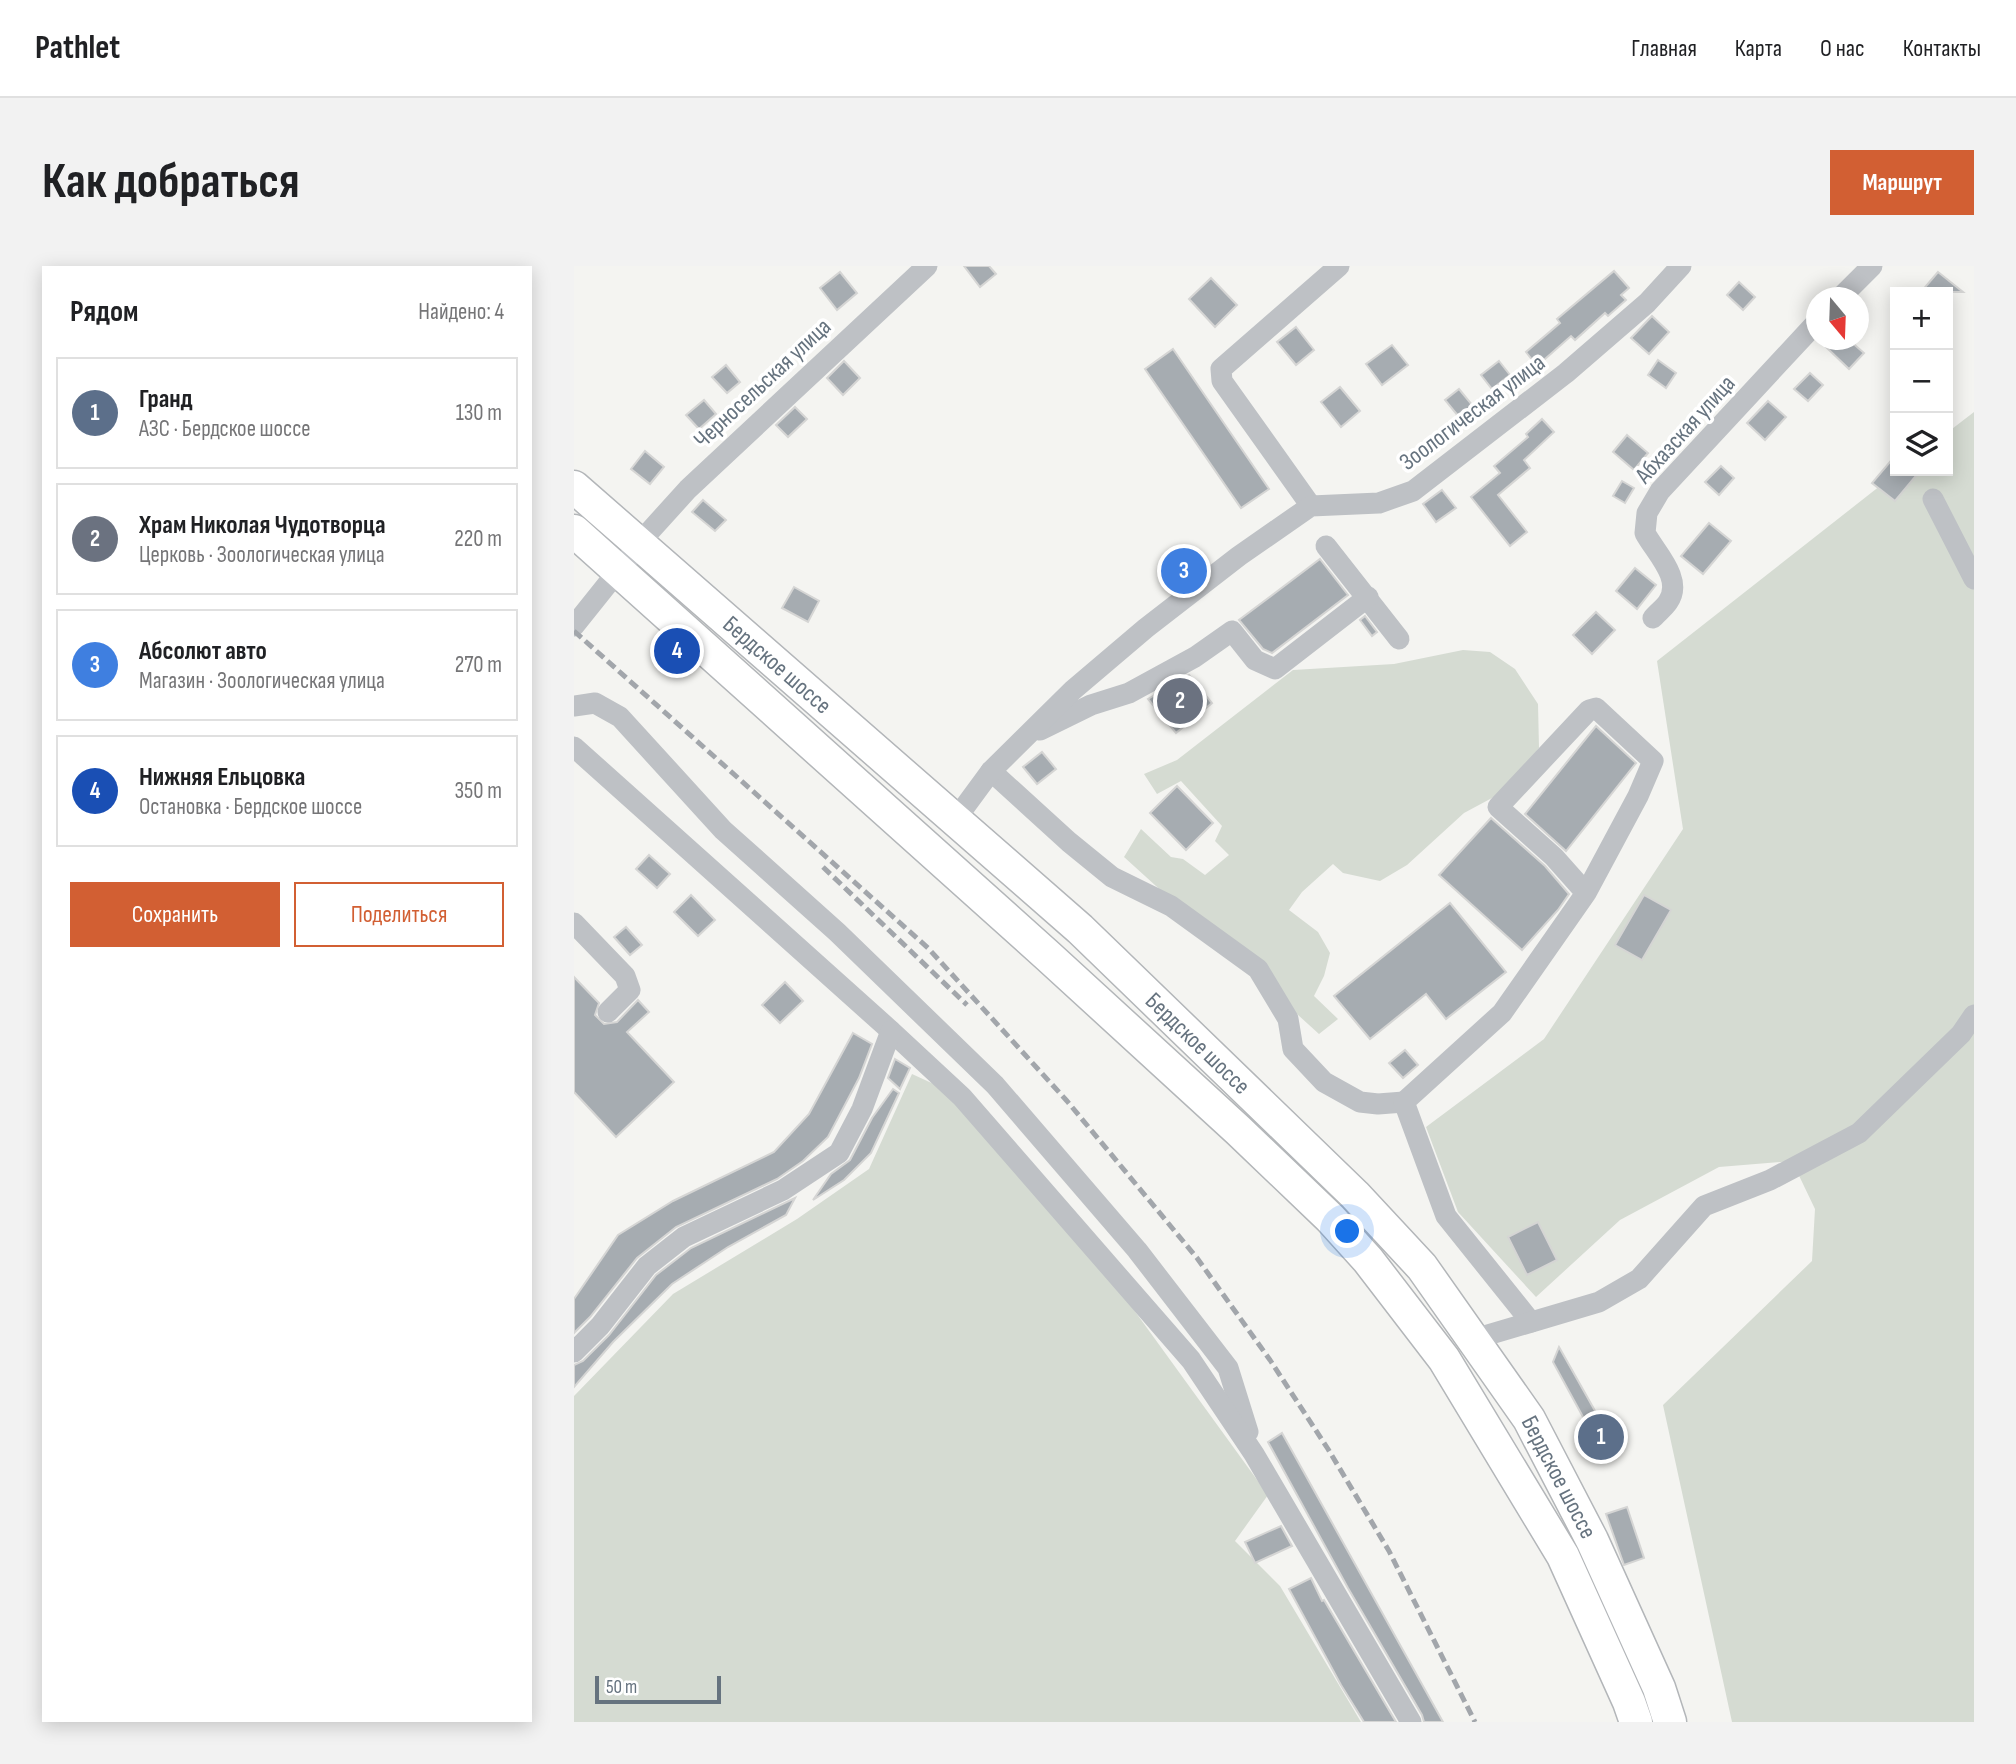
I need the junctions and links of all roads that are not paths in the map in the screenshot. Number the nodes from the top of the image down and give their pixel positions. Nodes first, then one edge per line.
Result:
1 (927, 266) edge
2 (1339, 266) edge
3 (1681, 266) edge
4 (1872, 266) edge
5 (1851, 287) edge
6 (1806, 334) edge
7 (574, 487) edge
8 (1933, 499) dead end
9 (1311, 506) junction
10 (574, 531) edge
11 (640, 545) junction
12 (1326, 546) dead end
13 (618, 570) junction
14 (1974, 579) edge
15 (1368, 597) junction
16 (580, 618) edge
17 (1653, 618) dead end
18 (1399, 639) dead end
19 (574, 706) edge
20 (1022, 739) junction
21 (574, 747) edge
22 (991, 771) junction
23 (955, 820) junction
24 (1587, 893) junction
25 (574, 923) edge
26 (608, 1012) dead end
27 (1974, 1015) edge
28 (891, 1031) junction
29 (1261, 1102) junction
30 (1404, 1102) junction
31 (1238, 1130) junction
32 (1531, 1322) junction
33 (1474, 1339) junction
34 (574, 1352) edge
35 (1254, 1454) junction
36 (1411, 1722) edge
37 (1636, 1722) edge
38 (1670, 1722) edge

1 - 11 street, Черносельская улица
2 - 9 street
3 - 9 street, Зоологическая улица
4 - 5 street
6 - 17 street, Абхазская улица
7 - 11 highway, Бердское шоссе
8 - 14 street
9 - 20 street
10 - 13 highway, Бердское шоссе
11 - 13 street, Черносельская улица
11 - 23 highway, Бердское шоссе
12 - 15 street
13 - 16 street, Черносельская улица
13 - 31 highway, Бердское шоссе
15 - 18 street
15 - 20 street
19 - 35 street
20 - 22 street
21 - 28 street
22 - 23 street
22 - 30 street
23 - 29 highway, Бердское шоссе
24 - 24 street
24 - 30 street
25 - 26 street
27 - 32 street
28 - 34 street
28 - 35 street
29 - 31 highway
29 - 33 highway, Бердское шоссе
30 - 32 street
31 - 37 highway, Бердское шоссе
32 - 33 street
33 - 38 highway, Бердское шоссе
35 - 36 street

